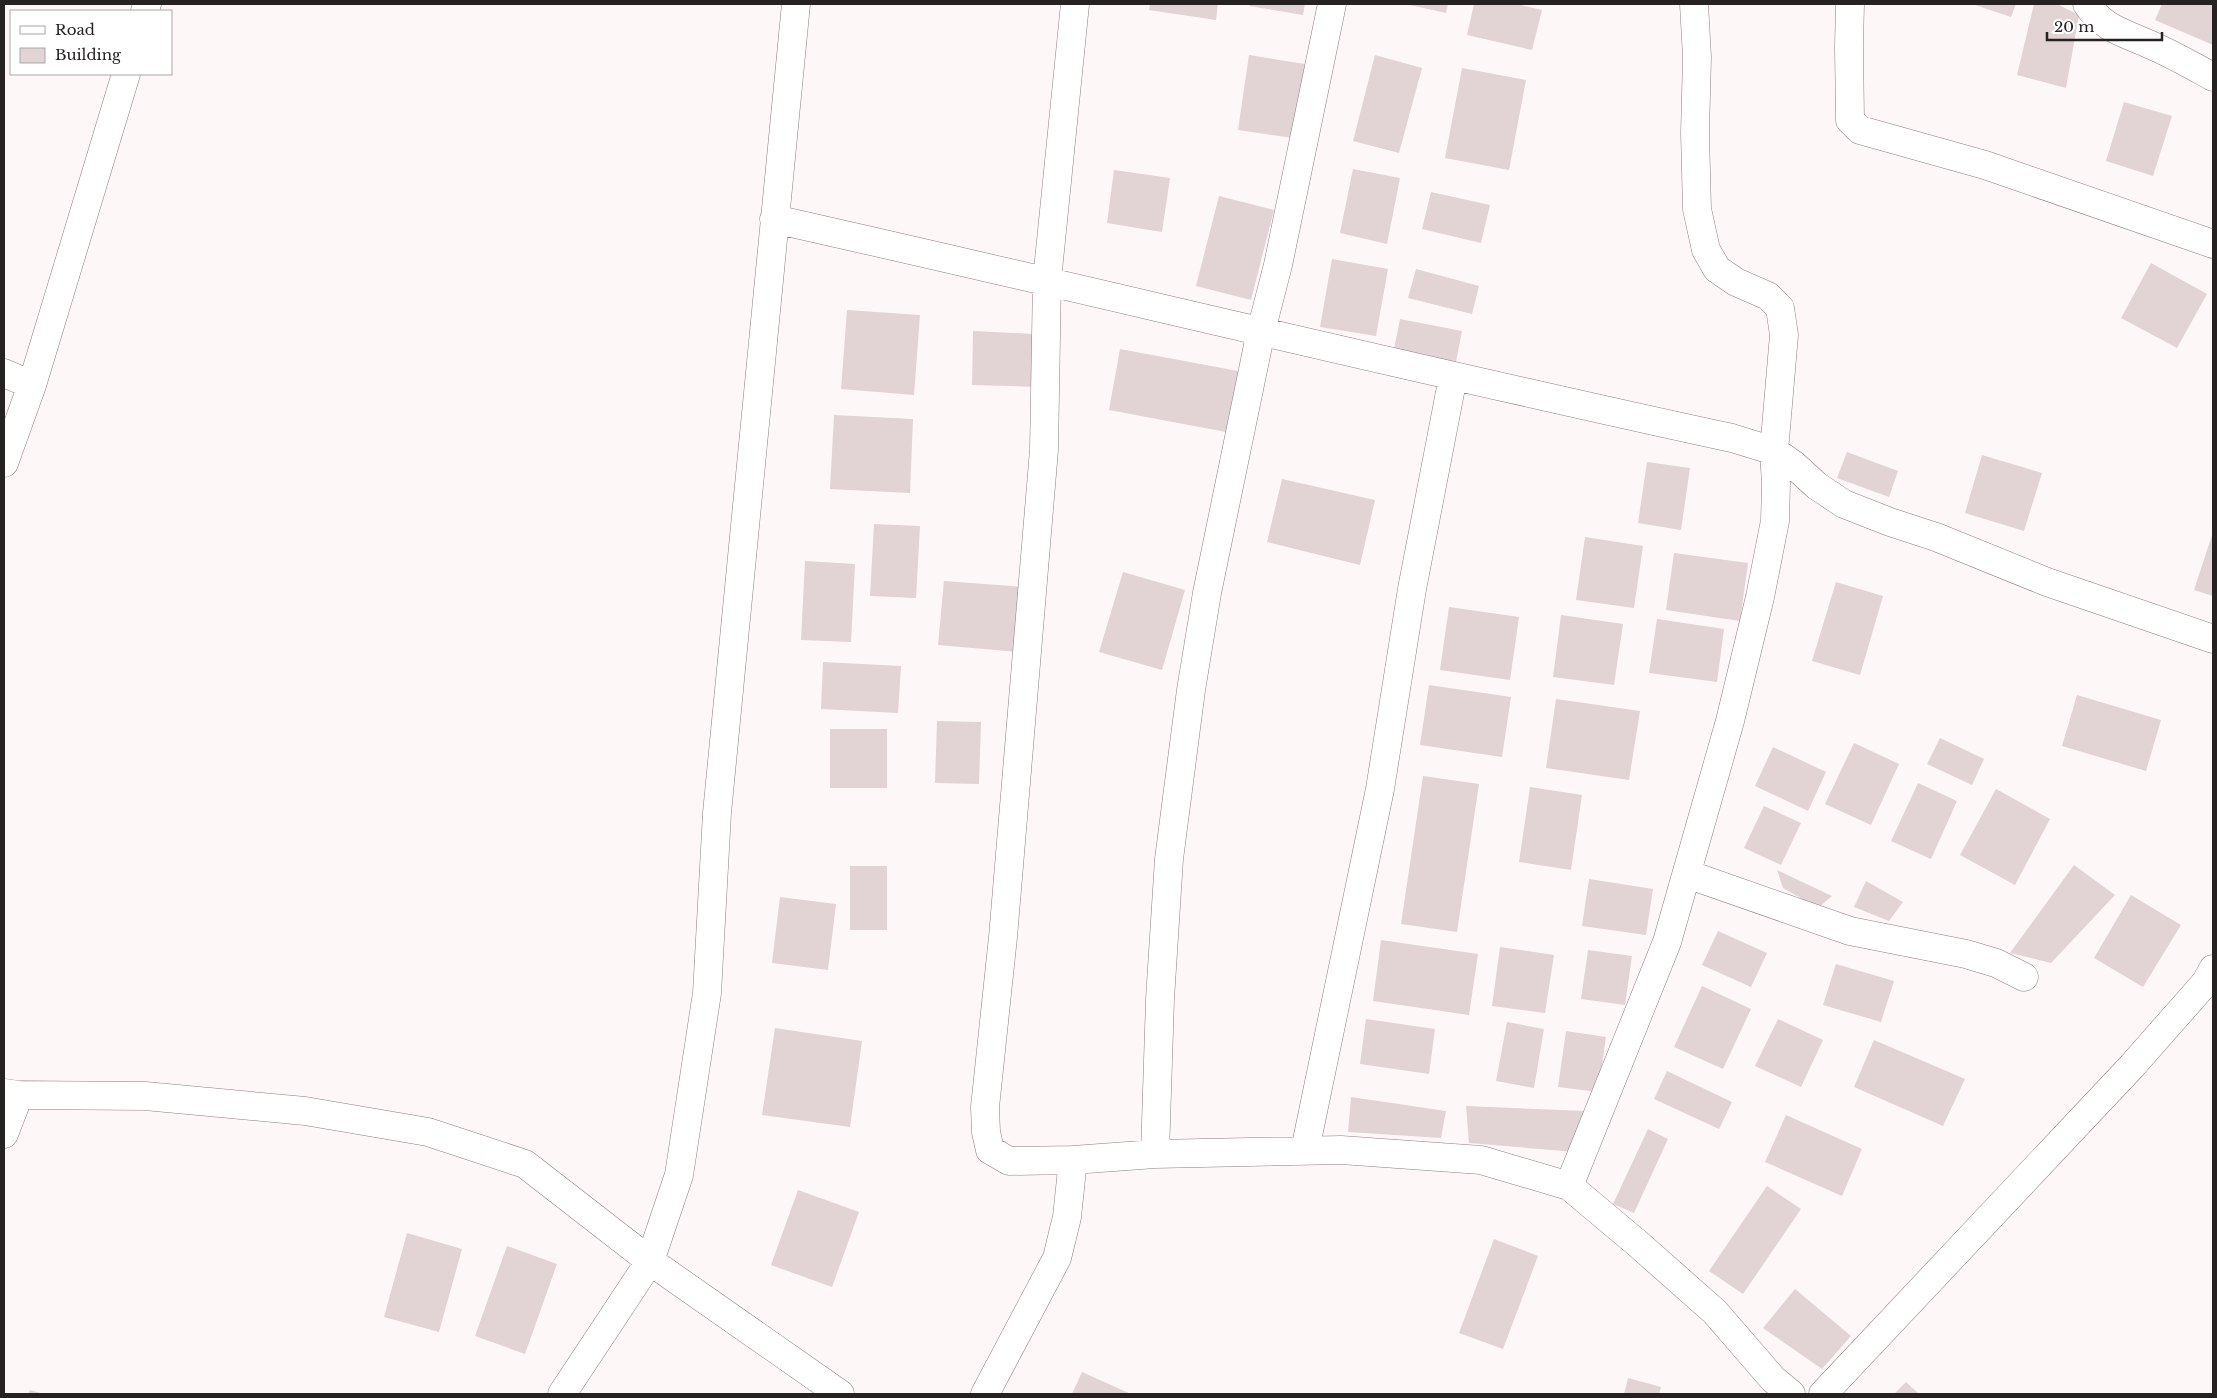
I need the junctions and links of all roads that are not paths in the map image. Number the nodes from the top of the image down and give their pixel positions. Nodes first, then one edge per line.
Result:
1 (796, 4) edge
2 (1075, 4) edge
3 (1332, 4) edge
4 (1694, 4) edge
5 (1850, 4) edge
6 (2087, 4) edge
7 (126, 75) edge
8 (2213, 77) edge
9 (774, 219) junction
10 (2213, 244) edge
11 (1046, 280) junction
12 (1261, 331) junction
13 (4, 373) edge
14 (1452, 377) junction
15 (32, 385) junction
16 (1774, 451) junction
17 (4, 463) edge
18 (2213, 639) edge
19 (1687, 874) junction
20 (2213, 969) edge
21 (2024, 977) dead end
22 (12, 1094) edge
23 (4, 1134) edge
24 (1305, 1150) junction
25 (1155, 1154) junction
26 (1073, 1160) junction
27 (1569, 1186) junction
28 (650, 1261) junction
29 (1776, 1389) edge
30 (562, 1394) edge
31 (840, 1394) edge
32 (985, 1394) edge
33 (1823, 1394) edge

1 - 9 street
2 - 11 street
3 - 12 street
4 - 16 street
5 - 10 street
6 - 8 street
7 - 15 street
9 - 11 street
9 - 28 street
11 - 12 street
11 - 26 street
12 - 14 street
12 - 25 street
13 - 15 street
14 - 16 street
14 - 24 street
15 - 17 street
16 - 18 street
16 - 19 street
19 - 21 street
19 - 27 street
20 - 33 street
22 - 23 street
22 - 28 street
24 - 25 street
24 - 27 street
25 - 26 street
26 - 32 street
27 - 29 street
28 - 30 street
28 - 31 street

